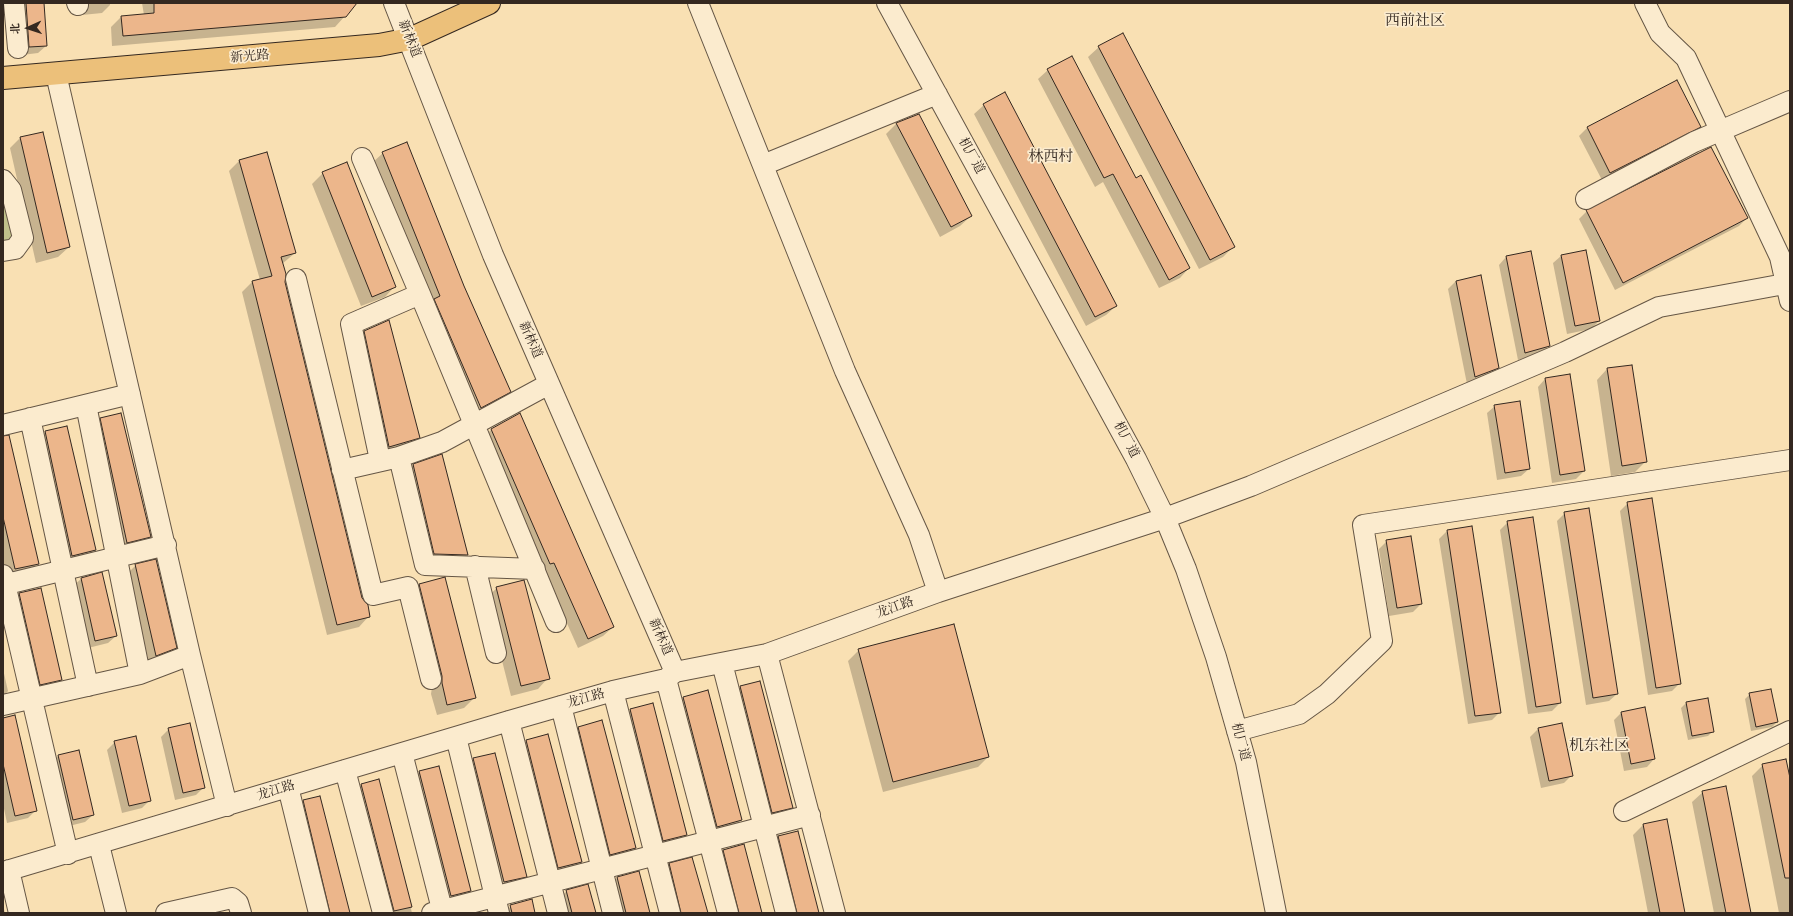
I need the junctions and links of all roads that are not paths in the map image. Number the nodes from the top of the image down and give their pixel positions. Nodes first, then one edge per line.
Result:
1 (14, 3) edge
2 (394, 3) edge
3 (489, 3) edge
4 (698, 3) edge
5 (887, 3) edge
6 (1645, 3) edge
7 (410, 39) junction
8 (18, 48) dead end
9 (56, 74) junction
10 (3, 78) edge
11 (937, 94) junction
12 (1790, 101) edge
13 (1720, 131) junction
14 (362, 158) dead end
15 (763, 165) junction
16 (3, 180) edge
17 (1586, 199) dead end
18 (3, 251) edge
19 (296, 279) dead end
20 (1789, 289) edge
21 (420, 294) junction
22 (549, 384) junction
23 (130, 394) junction
24 (86, 405) junction
25 (30, 418) junction
26 (475, 424) junction
27 (3, 425) edge
28 (390, 458) junction
29 (1790, 460) edge
30 (342, 470) junction
31 (1165, 518) junction
32 (166, 545) junction
33 (116, 557) junction
34 (475, 566) junction
35 (62, 570) junction
36 (535, 570) junction
37 (4, 581) edge
38 (938, 592) junction
39 (556, 622) dead end
40 (496, 653) dead end
41 (767, 654) junction
42 (190, 655) junction
43 (722, 663) junction
44 (140, 674) junction
45 (670, 676) junction
46 (431, 679) dead end
47 (88, 686) junction
48 (613, 691) junction
49 (32, 698) junction
50 (3, 705) edge
51 (561, 706) junction
52 (509, 721) junction
53 (1237, 731) junction
54 (1790, 731) edge
55 (456, 737) junction
56 (402, 753) junction
57 (345, 770) junction
58 (288, 787) junction
59 (227, 806) junction
60 (1624, 811) dead end
61 (810, 815) junction
62 (764, 827) junction
63 (709, 841) junction
64 (99, 845) junction
65 (68, 854) junction
66 (655, 855) junction
67 (602, 869) junction
68 (6, 871) edge
69 (550, 882) junction
70 (497, 905) edge
71 (439, 912) edge
72 (19, 913) edge
73 (116, 913) edge
74 (166, 913) edge
75 (241, 913) edge
76 (320, 913) edge
77 (382, 913) edge
78 (558, 913) edge
79 (613, 913) edge
80 (670, 913) edge
81 (728, 913) edge
82 (786, 913) edge
83 (836, 913) edge
84 (1276, 913) edge

1 - 8 street
2 - 7 street, 新林道
3 - 7 main road, 新光路
4 - 15 street
5 - 11 street, 机厂道
6 - 13 street
7 - 9 main road, 新光路
7 - 22 street, 新林道
9 - 10 main road, 新光路
9 - 23 street
11 - 15 street
11 - 31 street, 机厂道
12 - 13 street
13 - 17 street
13 - 20 street
14 - 21 street
15 - 38 street
16 - 18 street
19 - 30 street
20 - 31 street, 龙江路
21 - 26 street
21 - 28 street
22 - 26 street
22 - 45 street, 新林道
23 - 24 street
23 - 32 street
24 - 25 street
24 - 33 street
25 - 27 street
25 - 35 street
26 - 28 street
26 - 36 street
28 - 30 street
28 - 34 street
29 - 53 street
30 - 46 street
31 - 38 street, 龙江路
31 - 53 street, 机厂道
32 - 33 street
32 - 42 street
33 - 35 street
33 - 44 street
34 - 36 street
34 - 40 street
35 - 37 street
35 - 47 street
36 - 39 street
37 - 49 street
38 - 41 street, 龙江路
41 - 43 street, 龙江路
41 - 61 street
42 - 44 street
42 - 59 street
43 - 45 street, 龙江路
43 - 62 street
44 - 47 street
45 - 48 street, 龙江路
45 - 63 street, 新林道
47 - 49 street
48 - 51 street, 龙江路
48 - 66 street
49 - 50 street
49 - 65 street
51 - 52 street, 龙江路
51 - 67 street
52 - 55 street, 龙江路
52 - 69 street
53 - 84 street, 机厂道
54 - 60 street
55 - 56 street, 龙江路
55 - 70 street
56 - 57 street, 龙江路
56 - 71 street
57 - 58 street, 龙江路
57 - 77 street
58 - 59 street, 龙江路
58 - 76 street
59 - 64 street, 龙江路
61 - 62 street
61 - 83 street
62 - 63 street
62 - 82 street
63 - 66 street
63 - 81 street, 新林道
64 - 65 street, 龙江路
64 - 73 street
65 - 68 street, 龙江路
66 - 67 street
66 - 80 street
67 - 69 street
67 - 79 street
68 - 72 street
69 - 70 street
69 - 78 street
70 - 71 street
74 - 75 street

